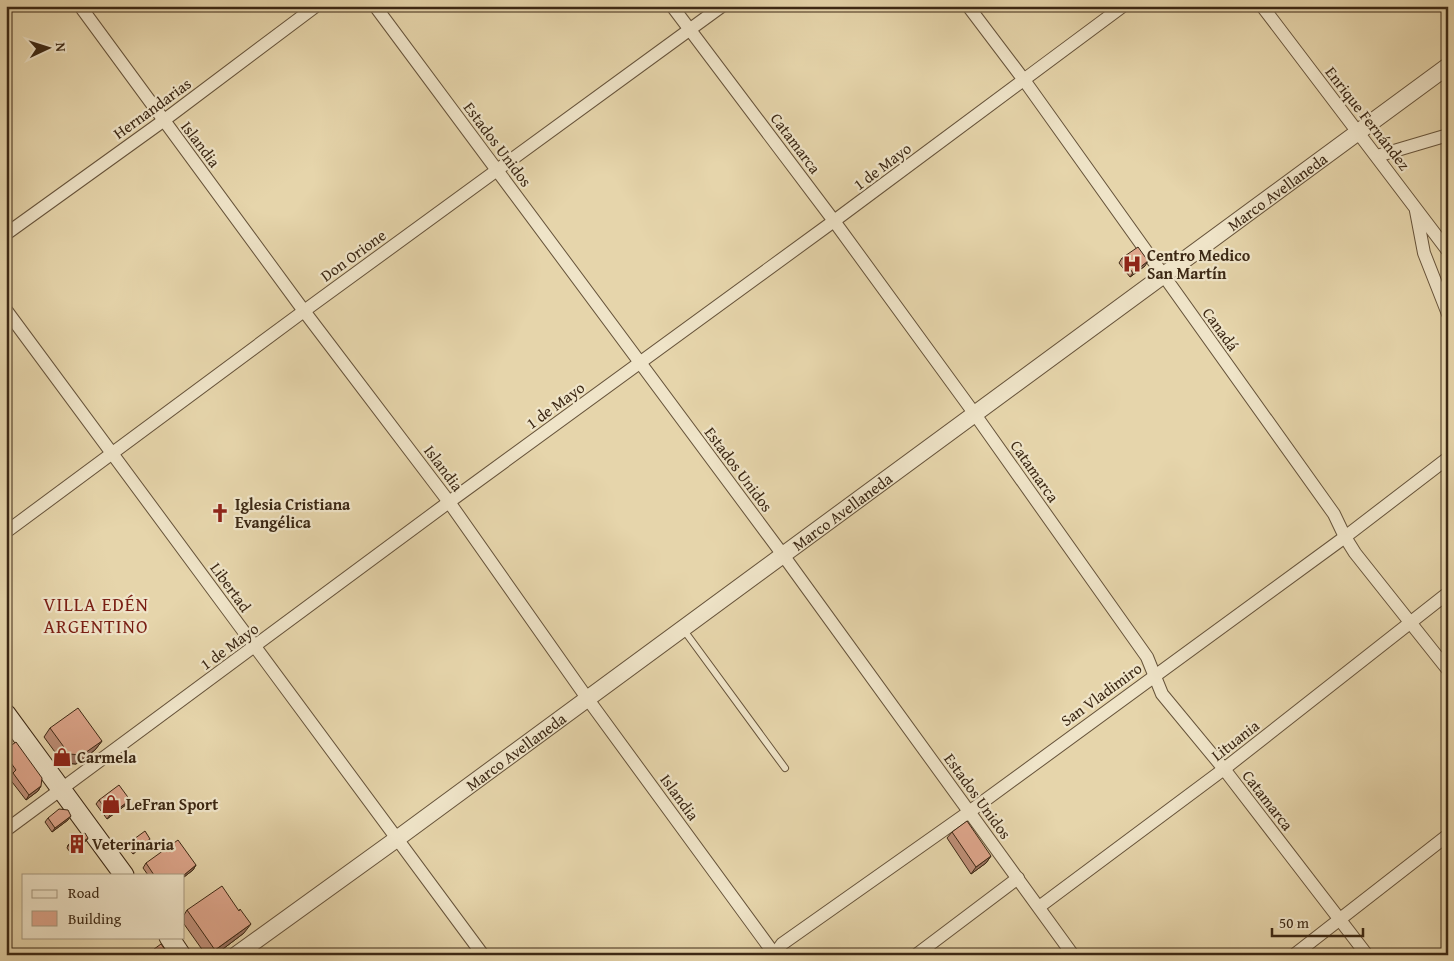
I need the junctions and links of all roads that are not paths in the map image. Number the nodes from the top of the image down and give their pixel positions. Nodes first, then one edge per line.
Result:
1 (80, 6) edge
2 (316, 6) edge
3 (375, 6) edge
4 (672, 6) edge
5 (722, 6) edge
6 (968, 6) edge
7 (1123, 6) edge
8 (1262, 6) edge
9 (690, 30) junction
10 (1448, 66) edge
11 (1024, 80) junction
12 (163, 121) junction
13 (1357, 132) junction
14 (1448, 135) edge
15 (1377, 156) junction
16 (497, 170) junction
17 (1416, 208) junction
18 (834, 221) junction
19 (6, 234) edge
20 (1448, 251) edge
21 (1163, 275) junction
22 (6, 310) edge
23 (304, 311) junction
24 (1448, 314) edge
25 (641, 363) junction
26 (974, 413) junction
27 (112, 453) junction
28 (1448, 458) edge
29 (449, 502) junction
30 (6, 532) edge
31 (1345, 537) junction
32 (783, 554) junction
33 (1448, 593) edge
34 (1411, 622) junction
35 (682, 628) junction
36 (255, 647) junction
37 (1448, 670) edge
38 (1154, 676) junction
39 (587, 698) junction
40 (6, 714) edge
41 (785, 768) dead end
42 (1224, 769) junction
43 (62, 789) junction
44 (969, 812) junction
45 (6, 830) edge
46 (1448, 836) edge
47 (398, 838) junction
48 (123, 874) edge
49 (1018, 878) junction
50 (1039, 907) junction
51 (1340, 920) junction
52 (170, 938) edge
53 (774, 954) edge
54 (181, 955) edge
55 (236, 955) edge
56 (483, 955) edge
57 (916, 955) edge
58 (1073, 955) edge
59 (1294, 955) edge
60 (1367, 955) edge

1 - 12 street, Islandia
2 - 12 street, Hernandarias
3 - 16 street, Estados Unidos
4 - 9 street, Catamarca
5 - 9 street, Don Orione
6 - 11 street, Canadá
7 - 11 street, 1 de Mayo
8 - 13 street, Enrique Fernández
9 - 16 street, Don Orione
9 - 18 street, Catamarca
10 - 13 street, Marco Avellaneda
11 - 18 street, 1 de Mayo
11 - 21 street, Canadá
12 - 19 street, Hernandarias
12 - 23 street, Islandia
13 - 15 street, Enrique Fernández
13 - 21 street, Marco Avellaneda
14 - 15 street
15 - 17 street, Enrique Fernández
16 - 23 street, Don Orione
16 - 25 street, Estados Unidos
17 - 20 street, Enrique Fernández
17 - 24 street
18 - 25 street, 1 de Mayo
18 - 26 street, Catamarca
21 - 26 street, Marco Avellaneda
21 - 31 street, Canadá
22 - 27 street, Libertad
23 - 27 street, Don Orione
23 - 29 street, Islandia
25 - 29 street, 1 de Mayo
25 - 32 street, Estados Unidos
26 - 32 street, Marco Avellaneda
26 - 38 street, Catamarca
27 - 30 street, Don Orione
27 - 36 street, Libertad
28 - 31 street, San Vladimiro
29 - 36 street, 1 de Mayo
29 - 39 street, Islandia
31 - 34 street, Canadá
31 - 38 street, San Vladimiro
32 - 35 street, Marco Avellaneda
32 - 44 street, Estados Unidos
33 - 34 street, Lituania
34 - 37 street, Canadá
34 - 42 street, Lituania
35 - 39 street, Marco Avellaneda
35 - 41 lane
36 - 43 street, 1 de Mayo
36 - 47 street, Libertad
38 - 42 street, Catamarca
38 - 44 street, San Vladimiro
39 - 47 street, Marco Avellaneda
39 - 53 street, Islandia
40 - 43 main road
42 - 50 street, Lituania
42 - 51 street, Catamarca
43 - 45 street, 1 de Mayo
43 - 48 main road
44 - 49 street, Estados Unidos
44 - 53 street, San Vladimiro
46 - 51 street
47 - 55 street, Marco Avellaneda
47 - 56 street, Libertad
49 - 50 street, Estados Unidos
49 - 57 street
50 - 58 street, Estados Unidos
51 - 59 street
51 - 60 street, Catamarca
52 - 54 main road

